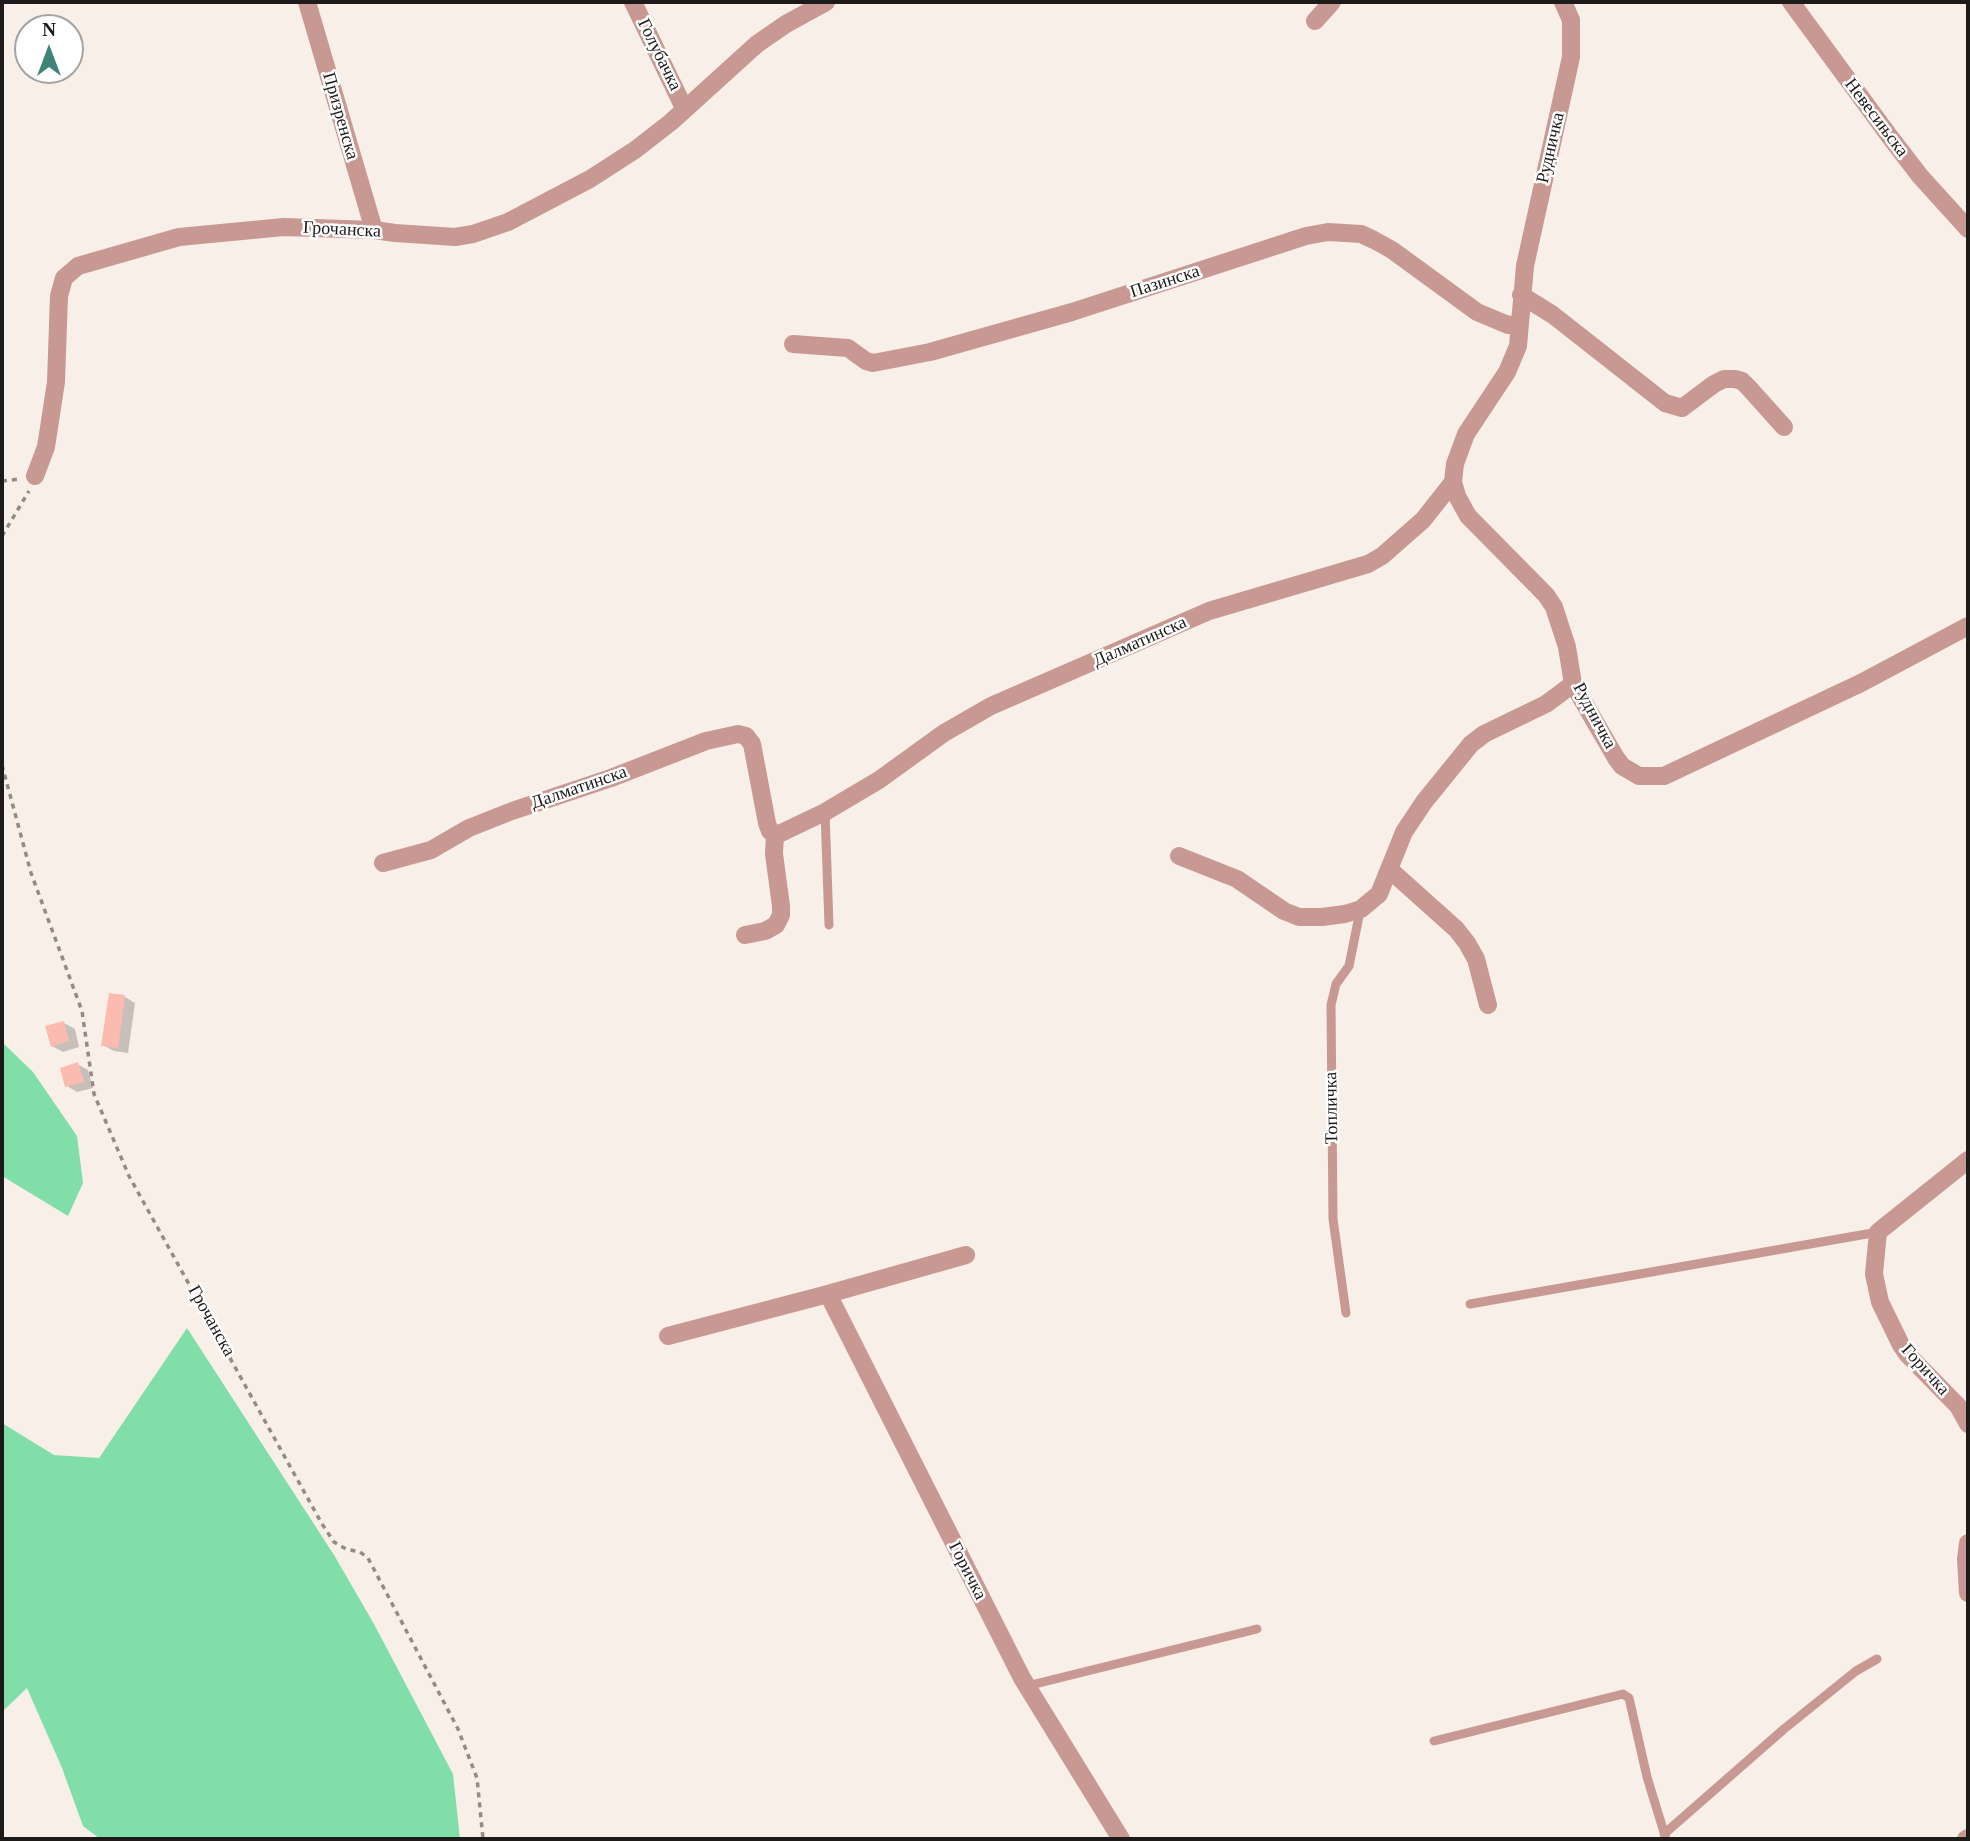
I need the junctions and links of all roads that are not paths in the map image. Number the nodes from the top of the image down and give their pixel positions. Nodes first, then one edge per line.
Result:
1 (307, 2) edge
2 (633, 2) edge
3 (826, 2) edge
4 (1332, 2) edge
5 (1563, 2) edge
6 (1791, 2) edge
7 (1315, 21) dead end
8 (684, 108) junction
9 (374, 229) junction
10 (1968, 229) edge
11 (1521, 295) junction
12 (1518, 324) junction
13 (793, 344) dead end
14 (1784, 427) dead end
15 (35, 476) road end
16 (1453, 482) junction
17 (1968, 626) edge
18 (1573, 684) junction
19 (825, 812) junction
20 (775, 834) junction
21 (1179, 856) dead end
22 (383, 863) dead end
23 (1389, 869) junction
24 (1361, 909) junction
25 (829, 925) dead end
26 (745, 936) dead end
27 (1488, 1004) dead end
28 (1968, 1160) edge
29 (1878, 1232) junction
30 (966, 1255) dead end
31 (828, 1294) junction
32 (1471, 1304) dead end
33 (1346, 1313) dead end
34 (668, 1336) dead end
35 (1968, 1424) edge
36 (1968, 1544) edge
37 (1968, 1593) edge
38 (1258, 1629) dead end
39 (1877, 1659) dead end
40 (1027, 1686) junction
41 (1434, 1741) dead end
42 (1665, 1837) edge
43 (1121, 1839) edge

1 - 9 street, Призренска
2 - 8 street, Голубачка
3 - 8 street, Грочанска
4 - 7 street
5 - 11 street, Рудничка
6 - 10 street, Невесињска
8 - 9 street, Грочанска
9 - 15 street, Грочанска
11 - 12 street, Рудничка
11 - 14 street
12 - 13 street, Пазинска
12 - 16 street, Рудничка
16 - 18 street, Рудничка
16 - 19 street, Далматинска
17 - 18 street, Рудничка
18 - 23 street, Топличка
19 - 20 street, Далматинска
19 - 25 lane
20 - 22 street, Далматинска
20 - 26 street
21 - 24 street
23 - 24 street, Топличка
23 - 27 street
24 - 33 lane, Топличка
28 - 29 street
29 - 32 lane
29 - 35 street, Горичка
30 - 31 street
31 - 34 street
31 - 40 street, Горичка
36 - 37 street
38 - 40 lane
39 - 42 lane
40 - 43 street, Горичка
41 - 42 lane

